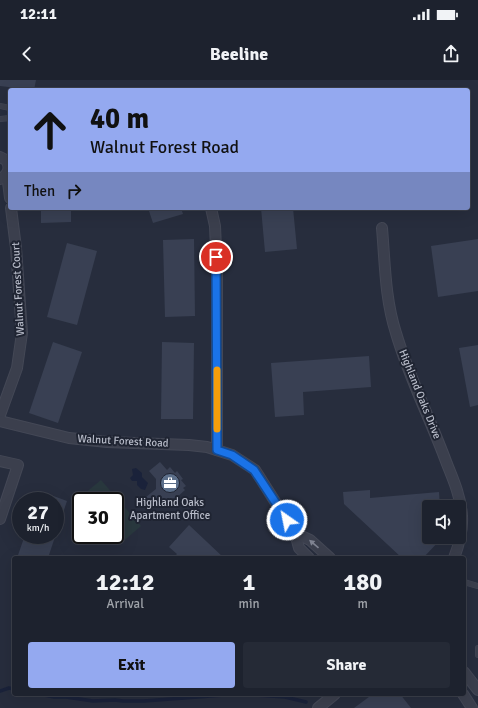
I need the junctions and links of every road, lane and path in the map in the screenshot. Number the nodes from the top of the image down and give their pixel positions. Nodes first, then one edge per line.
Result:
1 (0, 157) edge
2 (8, 163) edge
3 (4, 177) edge
4 (8, 191) edge
5 (11, 210) edge
6 (211, 210) edge
7 (382, 228) dead end
8 (0, 415) edge
9 (0, 421) edge
10 (217, 450) junction
11 (0, 461) edge
12 (0, 519) edge
13 (295, 533) junction
14 (308, 556) edge
15 (328, 556) edge
16 (455, 556) edge
17 (466, 583) edge
18 (478, 586) edge
19 (478, 648) edge
20 (478, 655) edge
21 (466, 675) edge
22 (478, 690) edge
23 (333, 696) edge
24 (464, 696) edge
25 (318, 708) edge
26 (472, 708) edge

1 - 2 street
3 - 4 street
5 - 8 street, Walnut Forest Court
6 - 10 street
7 - 16 street, Highland Oaks Drive
9 - 10 street, Walnut Forest Road
10 - 13 street, Walnut Forest Road
11 - 12 street
13 - 14 street, Walnut Forest Road
15 -> 13 street
17 - 18 lane
19 - 20 lane
21 - 22 street
23 - 25 street
24 - 26 street

